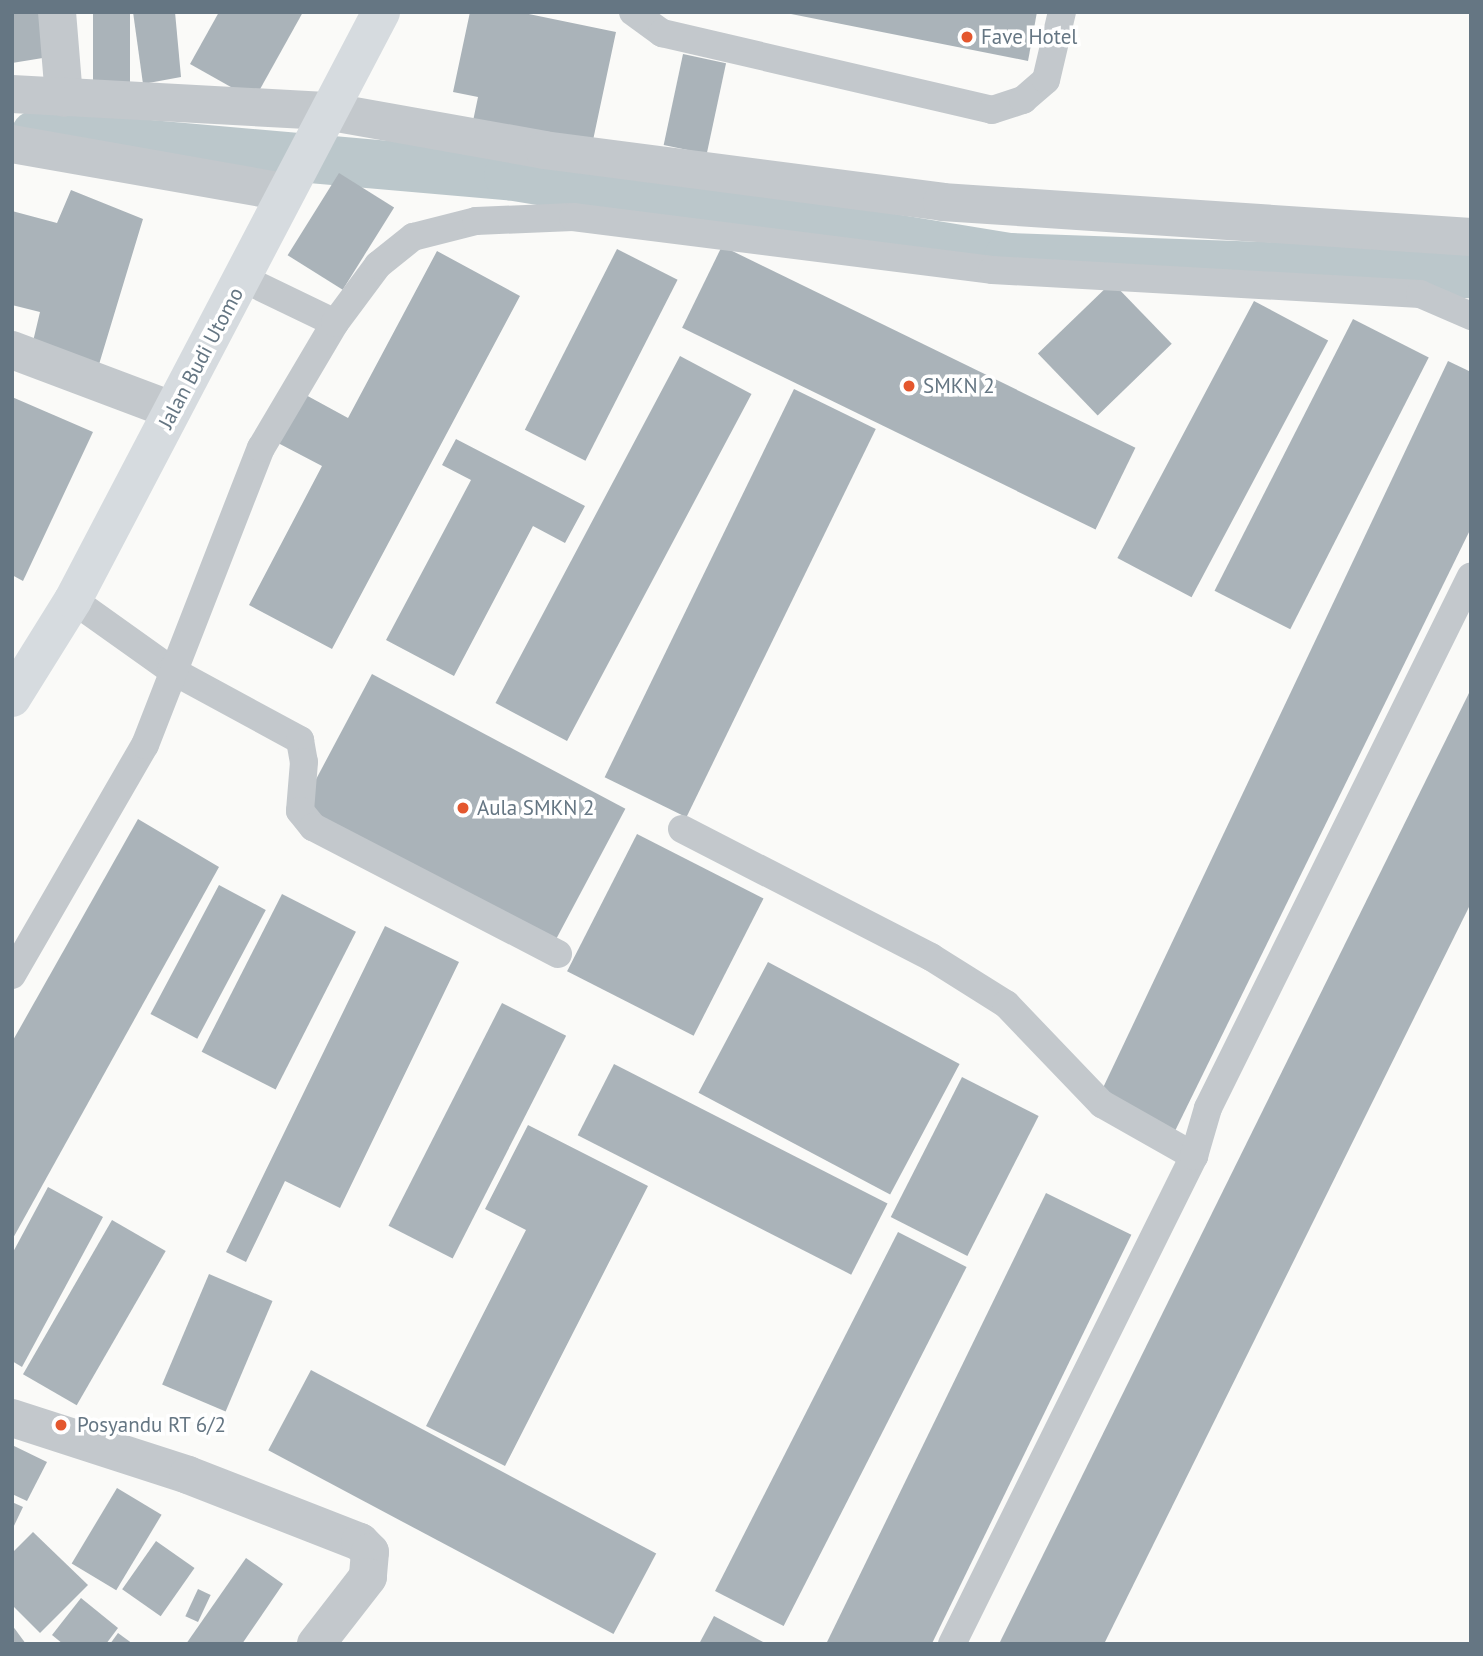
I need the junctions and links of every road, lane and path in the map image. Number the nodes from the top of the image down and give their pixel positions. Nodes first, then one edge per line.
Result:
1 (57, 12) edge
2 (382, 12) edge
3 (633, 12) edge
4 (1062, 12) edge
5 (12, 94) edge
6 (64, 98) junction
7 (321, 120) junction
8 (12, 144) edge
9 (289, 185) junction
10 (1471, 237) edge
11 (244, 279) junction
12 (1471, 316) edge
13 (335, 323) junction
14 (12, 350) edge
15 (172, 410) junction
16 (1471, 576) edge
17 (73, 600) junction
18 (171, 670) junction
19 (12, 698) edge
20 (682, 830) dead end
21 (558, 954) dead end
22 (12, 975) edge
23 (1194, 1156) junction
24 (12, 1418) edge
25 (316, 1644) edge
26 (952, 1644) edge

1 - 6 street
2 - 7 main road, Jalan Budi Utomo
3 - 4 lane
5 - 6 street
6 - 7 street
7 - 9 main road, Jalan Budi Utomo
7 - 10 street
8 - 9 street
9 - 11 main road, Jalan Budi Utomo
11 - 13 lane
11 - 15 main road, Jalan Budi Utomo
12 - 13 lane
13 - 18 lane
14 - 15 street
15 - 17 main road, Jalan Budi Utomo
16 - 23 lane
17 - 18 lane
17 - 19 main road, Jalan Budi Utomo
18 - 21 lane
18 - 22 lane
20 - 23 lane
23 - 26 lane
24 - 25 street

